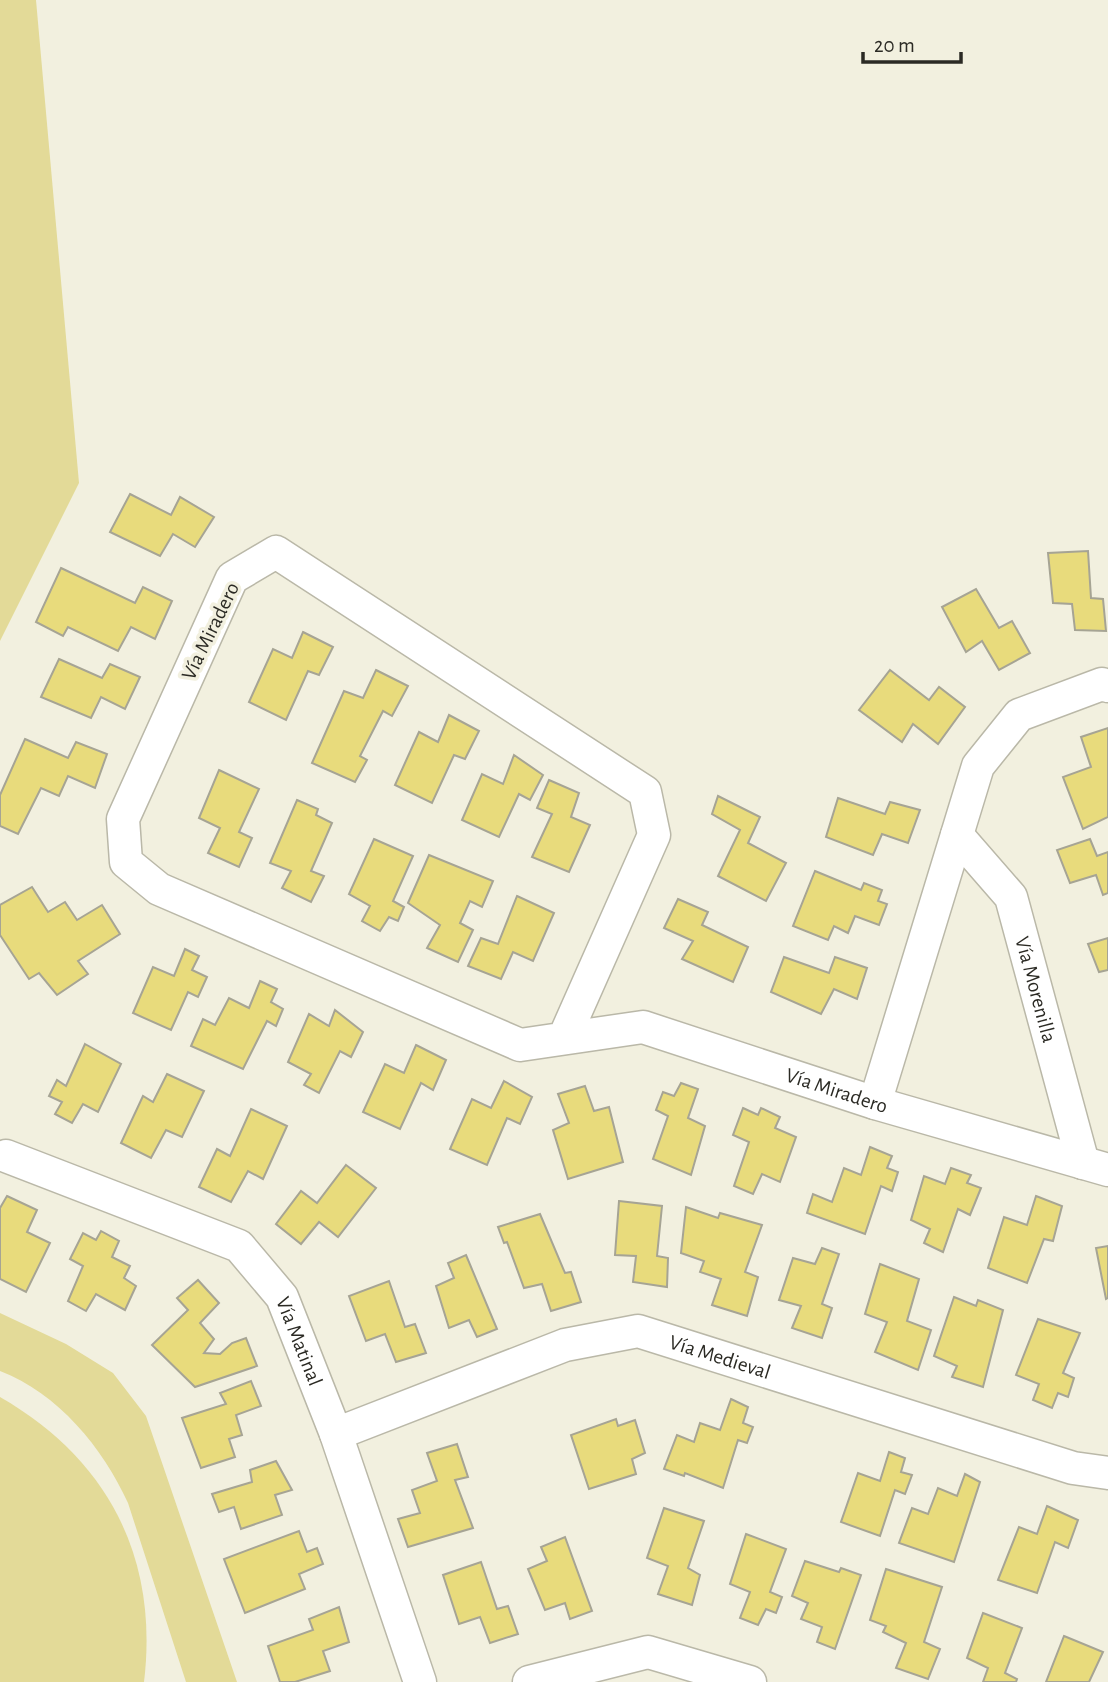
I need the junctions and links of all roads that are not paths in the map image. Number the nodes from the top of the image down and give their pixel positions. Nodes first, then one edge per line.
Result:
1 (1108, 686) edge
2 (957, 835) junction
3 (564, 1038) junction
4 (875, 1103) junction
5 (6, 1156) dead end
6 (1095, 1167) edge
7 (336, 1434) junction
8 (1108, 1473) edge
9 (420, 1682) edge
10 (530, 1682) edge
11 (750, 1682) edge

1 - 2 street
2 - 4 street
2 - 6 street, Vía Morenilla
3 - 3 street, Vía Miradero
3 - 4 street, Vía Miradero
4 - 6 street, Vía Miradero
5 - 7 street, Vía Matinal
7 - 8 street, Vía Medieval
7 - 9 street, Vía Matinal
10 - 11 street

